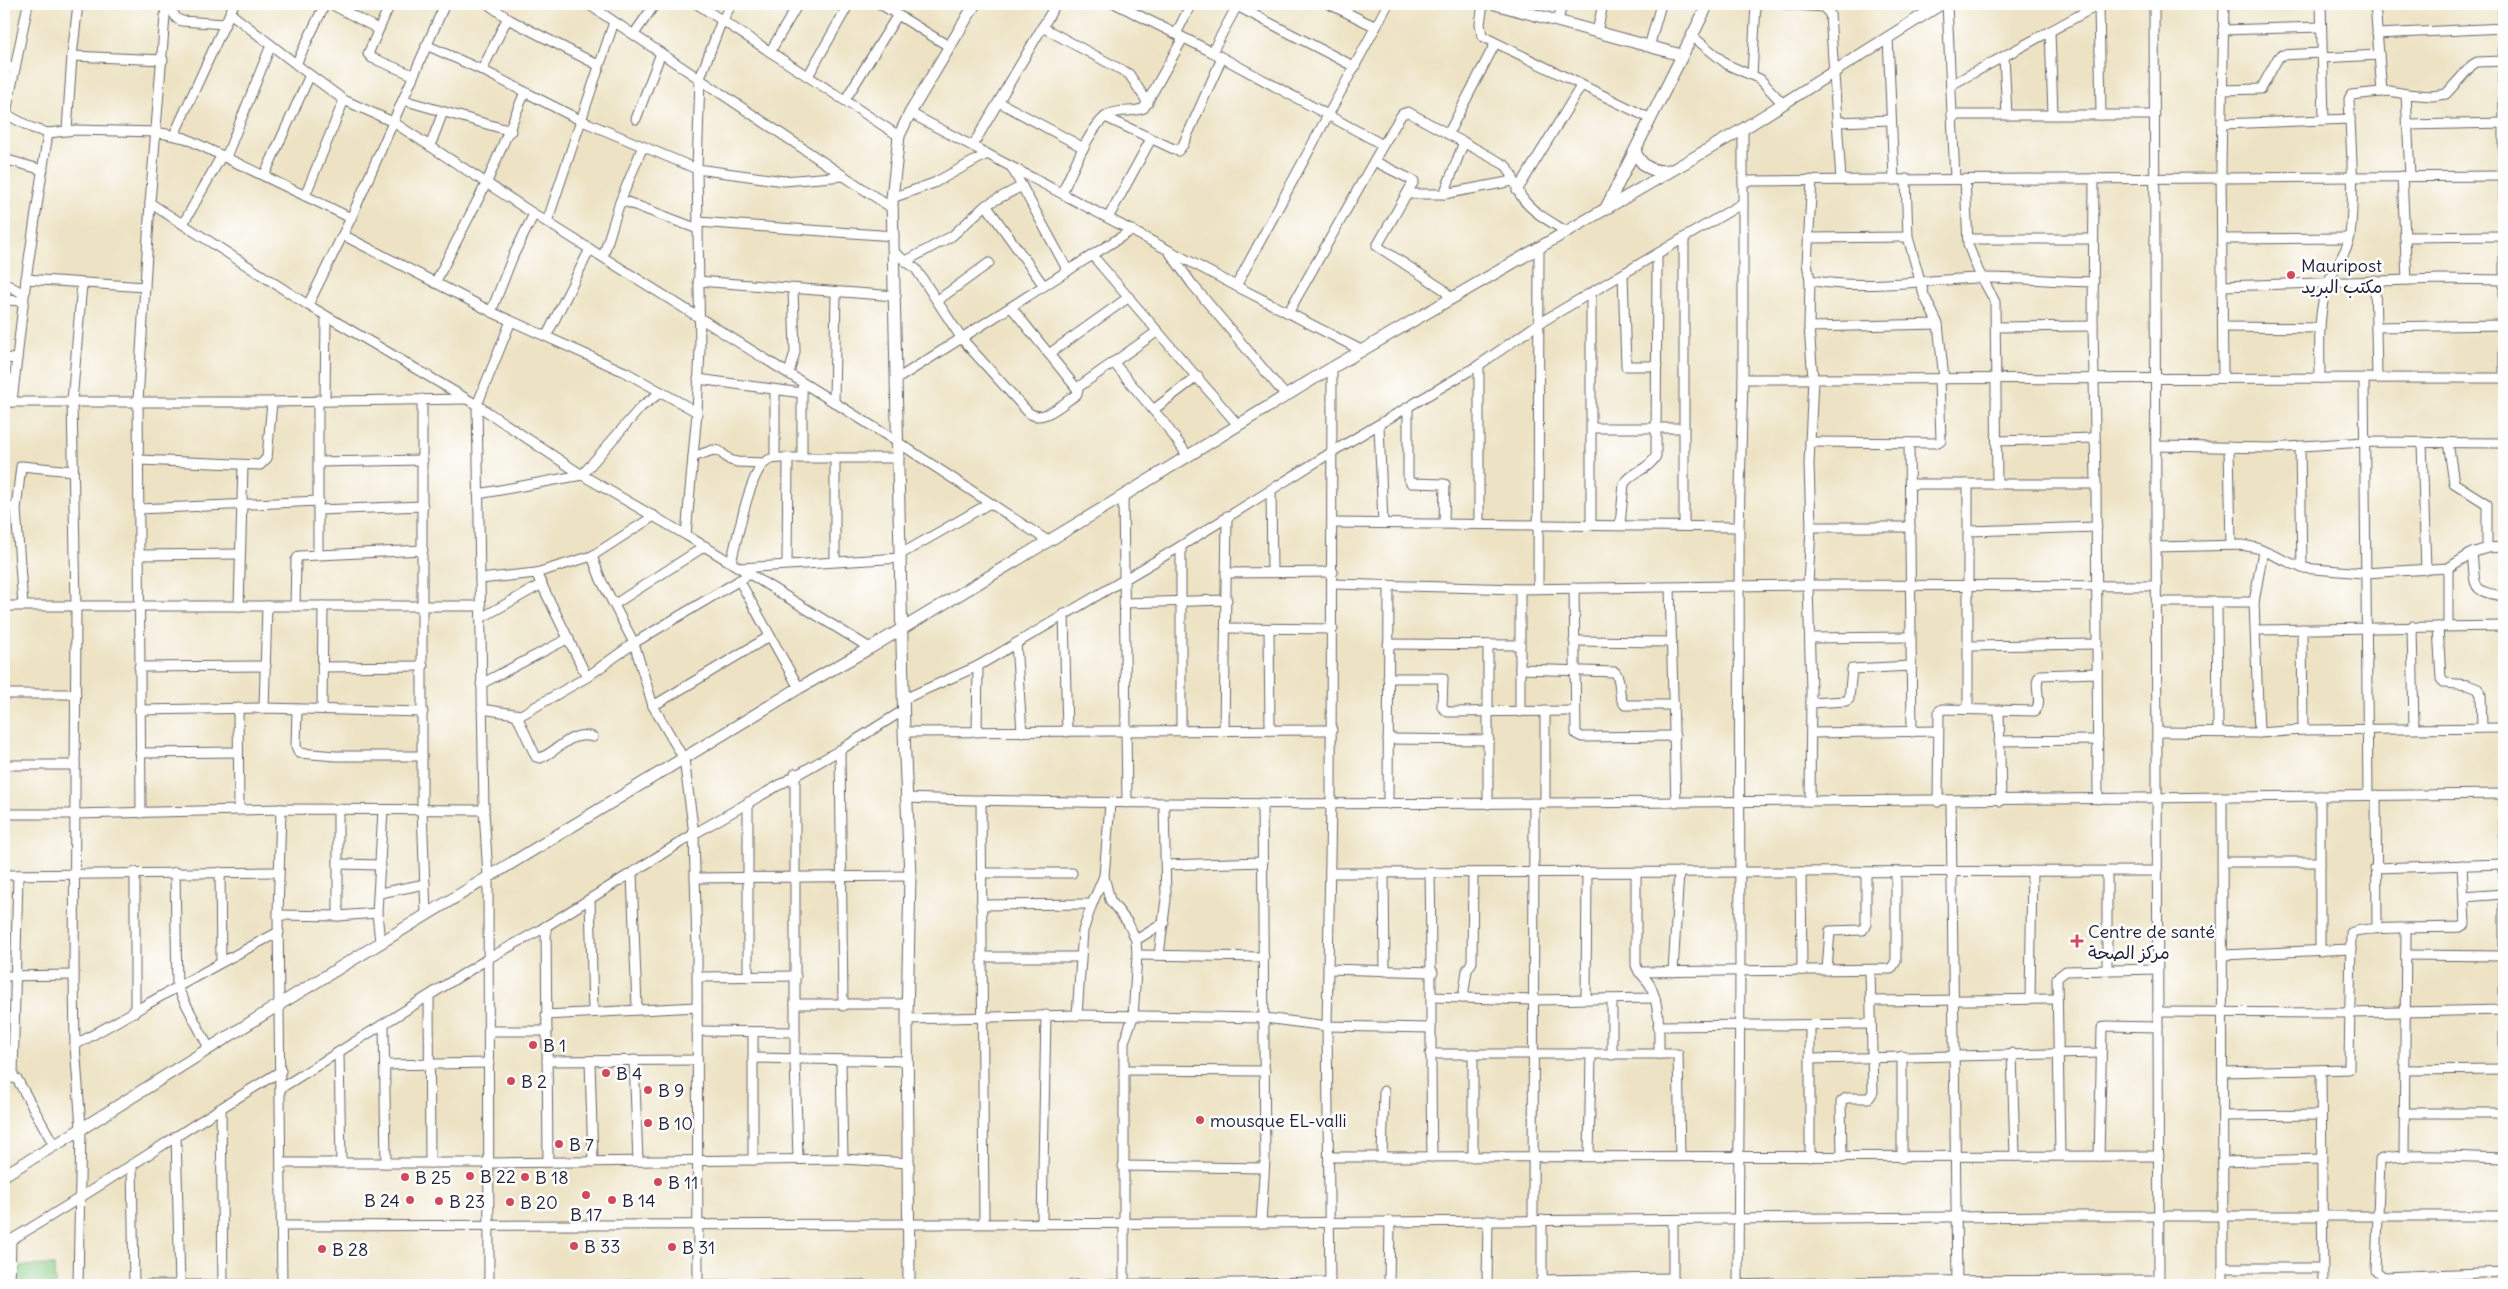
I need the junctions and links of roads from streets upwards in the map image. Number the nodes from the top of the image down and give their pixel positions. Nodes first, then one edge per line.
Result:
1 (28, 4) edge
2 (78, 4) edge
3 (166, 4) edge
4 (234, 4) edge
5 (325, 4) edge
6 (331, 4) edge
7 (390, 4) edge
8 (445, 4) edge
9 (488, 4) edge
10 (588, 4) edge
11 (655, 4) edge
12 (698, 4) edge
13 (732, 4) edge
14 (798, 4) edge
15 (849, 4) edge
16 (880, 4) edge
17 (975, 4) edge
18 (1056, 4) edge
19 (1116, 4) edge
20 (1191, 4) edge
21 (1329, 4) edge
22 (1388, 4) edge
23 (1483, 4) edge
24 (1495, 4) edge
25 (1562, 4) edge
26 (1603, 4) edge
27 (1661, 4) edge
28 (1708, 4) edge
29 (1756, 4) edge
30 (1785, 4) edge
31 (1941, 4) edge
32 (1946, 4) edge
33 (2100, 4) edge
34 (2154, 4) edge
35 (2224, 4) edge
36 (2321, 4) edge
37 (2375, 4) edge
38 (2504, 4) edge
39 (1237, 5) edge
40 (1814, 5) edge
41 (1126, 6) edge
42 (344, 7) edge
43 (230, 13) junction
44 (897, 16) junction
45 (510, 20) junction
46 (722, 20) junction
47 (1558, 21) junction
48 (614, 22) junction
49 (225, 24) junction
50 (1042, 27) junction
51 (1376, 27) junction
52 (2320, 27) junction
53 (2504, 28) edge
54 (378, 29) junction
55 (2223, 30) junction
56 (1598, 32) junction
57 (2050, 32) junction
58 (634, 34) junction
59 (2377, 34) junction
60 (1180, 36) junction
61 (1692, 36) junction
62 (1888, 37) junction
63 (1496, 44) junction
64 (271, 45) junction
65 (426, 45) junction
66 (1650, 47) junction
67 (950, 48) junction
68 (770, 52) junction
69 (1212, 52) junction
70 (662, 53) junction
71 (1682, 55) junction
72 (2321, 55) junction
73 (2379, 55) junction
74 (72, 56) junction
75 (2004, 57) junction
76 (1222, 58) junction
77 (163, 60) junction
78 (2504, 61) edge
79 (296, 64) junction
80 (4, 65) edge
81 (598, 65) junction
82 (1355, 67) junction
83 (15, 68) junction
84 (482, 70) junction
85 (1835, 70) junction
86 (310, 75) junction
87 (413, 75) junction
88 (1752, 75) junction
89 (808, 76) junction
90 (700, 78) junction
91 (1951, 85) junction
92 (1580, 86) junction
93 (2222, 90) junction
94 (525, 92) junction
95 (2382, 92) junction
96 (2406, 94) junction
97 (344, 100) junction
98 (403, 100) junction
99 (845, 100) junction
100 (999, 102) junction
101 (1148, 103) junction
102 (1783, 104) junction
103 (443, 112) junction
104 (5, 113) edge
105 (910, 113) junction
106 (1329, 114) junction
107 (2053, 114) junction
108 (1952, 115) junction
109 (2007, 115) junction
110 (2101, 115) junction
111 (2155, 115) junction
112 (1105, 117) junction
113 (636, 119) dead end
114 (1651, 119) junction
115 (2350, 119) junction
116 (580, 120) junction
117 (1890, 120) junction
118 (2324, 120) junction
119 (393, 122) junction
120 (1838, 122) junction
121 (2504, 122) edge
122 (2222, 124) junction
123 (2407, 125) junction
124 (67, 130) junction
125 (1743, 130) junction
126 (511, 131) junction
127 (156, 132) junction
128 (48, 133) junction
129 (1448, 134) junction
130 (174, 135) junction
131 (899, 136) junction
132 (1151, 139) junction
133 (1464, 142) junction
134 (1383, 144) junction
135 (973, 145) junction
136 (430, 146) junction
137 (644, 146) junction
138 (1084, 148) junction
139 (1635, 151) junction
140 (987, 154) junction
141 (224, 156) junction
142 (4, 159) edge
143 (1374, 161) junction
144 (1012, 167) junction
145 (697, 168) junction
146 (42, 170) junction
147 (1673, 170) junction
148 (264, 176) junction
149 (844, 176) junction
150 (2353, 176) junction
151 (2406, 176) junction
152 (2504, 176) edge
153 (2094, 178) junction
154 (2155, 178) junction
155 (2221, 178) junction
156 (1906, 179) junction
157 (1955, 179) junction
158 (1965, 179) junction
159 (1812, 180) junction
160 (1841, 180) junction
161 (1894, 180) junction
162 (1514, 181) junction
163 (1743, 181) junction
164 (487, 182) junction
165 (1022, 186) junction
166 (1517, 191) junction
167 (1062, 193) junction
168 (1407, 194) junction
169 (1444, 194) junction
170 (305, 196) junction
171 (620, 202) junction
172 (150, 203) junction
173 (1744, 203) junction
174 (892, 204) junction
175 (986, 205) junction
176 (1606, 209) junction
177 (534, 214) junction
178 (351, 218) junction
179 (1108, 218) junction
180 (547, 222) junction
181 (183, 224) junction
182 (698, 225) junction
183 (1132, 230) junction
184 (1567, 232) junction
185 (343, 235) junction
186 (894, 236) junction
187 (2504, 236) edge
188 (1908, 237) junction
189 (2405, 237) junction
190 (1684, 238) junction
191 (1808, 238) junction
192 (2350, 238) junction
193 (1968, 239) junction
194 (2092, 239) junction
195 (2222, 239) junction
196 (1538, 247) junction
197 (590, 249) junction
198 (1168, 250) junction
199 (895, 253) junction
200 (1657, 254) junction
201 (1092, 255) junction
202 (603, 257) junction
203 (906, 261) junction
204 (989, 263) dead end
205 (1068, 271) junction
206 (1623, 274) junction
207 (1982, 278) junction
208 (26, 279) junction
209 (1810, 280) junction
210 (2375, 280) junction
211 (2407, 280) junction
212 (2504, 280) edge
213 (698, 281) junction
214 (1920, 282) junction
215 (2094, 282) junction
216 (2328, 282) junction
217 (4, 283) edge
218 (435, 283) junction
219 (82, 284) junction
220 (1044, 286) junction
221 (1236, 286) junction
222 (2222, 286) junction
223 (145, 287) junction
224 (793, 290) junction
225 (836, 292) junction
226 (1591, 293) junction
227 (896, 296) junction
228 (24, 297) junction
229 (1129, 297) junction
230 (1451, 299) junction
231 (4, 300) edge
232 (938, 300) junction
233 (308, 305) junction
234 (1011, 308) junction
235 (491, 312) junction
236 (1288, 313) junction
237 (326, 316) junction
238 (699, 316) junction
239 (511, 321) junction
240 (1538, 324) junction
241 (1938, 324) junction
242 (2504, 325) edge
243 (1996, 326) junction
244 (2093, 326) junction
245 (2223, 326) junction
246 (1809, 327) junction
247 (2376, 327) junction
248 (2320, 328) junction
249 (1158, 331) junction
250 (547, 335) junction
251 (962, 339) junction
252 (1363, 351) junction
253 (1049, 354) junction
254 (4, 358) edge
255 (17, 359) junction
256 (1113, 362) junction
257 (1479, 365) junction
258 (1657, 366) junction
259 (1332, 368) junction
260 (789, 373) junction
261 (1198, 376) junction
262 (2223, 378) junction
263 (2320, 378) junction
264 (2364, 378) junction
265 (2377, 378) junction
266 (2504, 378) edge
267 (698, 379) junction
268 (897, 379) junction
269 (1743, 379) junction
270 (1813, 379) junction
271 (1942, 379) junction
272 (1996, 379) junction
273 (2095, 379) junction
274 (2156, 379) junction
275 (803, 382) junction
276 (1077, 388) junction
277 (775, 390) junction
278 (661, 392) junction
279 (802, 393) junction
280 (1286, 396) junction
281 (422, 399) junction
282 (466, 399) junction
283 (322, 400) junction
284 (8, 402) edge
285 (72, 402) junction
286 (138, 402) junction
287 (272, 402) junction
288 (834, 402) junction
289 (477, 405) junction
290 (1408, 409) junction
291 (1153, 410) junction
292 (697, 412) junction
293 (1238, 425) junction
294 (1379, 426) junction
295 (1592, 428) junction
296 (1657, 428) junction
297 (1684, 428) junction
298 (2095, 438) junction
299 (1997, 441) junction
300 (1810, 442) junction
301 (2364, 442) junction
302 (2422, 442) junction
303 (2448, 442) junction
304 (899, 443) junction
305 (1909, 443) junction
306 (2504, 443) edge
307 (2156, 446) junction
308 (2229, 446) junction
309 (2300, 446) junction
310 (1332, 452) junction
311 (1188, 456) junction
312 (693, 457) junction
313 (775, 458) junction
314 (788, 458) junction
315 (802, 458) junction
316 (835, 458) junction
317 (899, 458) junction
318 (138, 460) junction
319 (422, 460) junction
320 (319, 462) junction
321 (764, 463) junction
322 (243, 465) junction
323 (72, 471) junction
324 (582, 476) junction
325 (1910, 484) junction
326 (1968, 484) junction
327 (1997, 484) junction
328 (2096, 484) junction
329 (1271, 489) junction
330 (478, 494) junction
331 (1123, 497) junction
332 (990, 503) junction
333 (243, 504) junction
334 (4, 505) edge
335 (319, 506) junction
336 (423, 506) junction
337 (16, 509) junction
338 (139, 509) junction
339 (654, 516) junction
340 (1227, 516) junction
341 (1332, 522) junction
342 (1383, 523) junction
343 (1444, 523) junction
344 (1479, 523) junction
345 (1537, 523) junction
346 (1591, 524) junction
347 (1620, 525) junction
348 (1684, 526) junction
349 (1739, 527) junction
350 (1910, 527) junction
351 (1811, 528) junction
352 (2096, 528) junction
353 (1968, 531) junction
354 (686, 535) junction
355 (1048, 541) junction
356 (2231, 545) junction
357 (705, 546) junction
358 (1181, 546) junction
359 (2156, 547) junction
360 (2504, 547) edge
361 (2487, 548) junction
362 (423, 550) junction
363 (2263, 551) junction
364 (2472, 553) junction
365 (240, 554) junction
366 (139, 555) junction
367 (318, 555) junction
368 (592, 556) junction
369 (901, 556) junction
370 (835, 561) junction
371 (731, 562) junction
372 (787, 564) junction
373 (740, 568) junction
374 (2302, 568) junction
375 (2448, 568) junction
376 (2426, 570) junction
377 (1272, 572) junction
378 (1333, 572) junction
379 (536, 573) junction
380 (1226, 573) junction
381 (2364, 573) junction
382 (750, 574) junction
383 (1124, 578) junction
384 (480, 579) junction
385 (739, 580) junction
386 (542, 584) junction
387 (1333, 584) junction
388 (1389, 585) junction
389 (1808, 585) junction
390 (1910, 586) junction
391 (1968, 586) junction
392 (2096, 586) junction
393 (2157, 586) junction
394 (1739, 587) junction
395 (1538, 588) junction
396 (1574, 588) junction
397 (1670, 588) junction
398 (1520, 589) junction
399 (2504, 596) edge
400 (1227, 600) junction
401 (1181, 601) junction
402 (2157, 602) junction
403 (2217, 602) junction
404 (2254, 602) junction
405 (1124, 603) junction
406 (614, 604) junction
407 (4, 606) edge
408 (23, 606) junction
409 (76, 606) junction
410 (140, 606) junction
411 (239, 606) junction
412 (267, 606) junction
413 (294, 606) junction
414 (323, 606) junction
415 (423, 606) junction
416 (481, 606) junction
417 (1064, 614) junction
418 (481, 618) junction
419 (2412, 626) junction
420 (2448, 626) junction
421 (2504, 626) edge
422 (903, 627) junction
423 (2438, 627) junction
424 (1226, 628) junction
425 (2365, 628) junction
426 (1269, 629) junction
427 (1332, 629) junction
428 (2302, 629) junction
429 (2256, 630) junction
430 (770, 636) junction
431 (1910, 636) junction
432 (569, 638) junction
433 (1810, 638) junction
434 (1574, 640) junction
435 (1672, 642) junction
436 (634, 643) junction
437 (1016, 643) junction
438 (1388, 644) junction
439 (2097, 644) junction
440 (1488, 645) junction
441 (1520, 645) junction
442 (1968, 646) junction
443 (870, 648) junction
444 (266, 666) junction
445 (322, 666) junction
446 (423, 666) junction
447 (978, 666) junction
448 (1911, 666) junction
449 (139, 667) junction
450 (1520, 669) junction
451 (1574, 669) junction
452 (2097, 673) junction
453 (587, 677) junction
454 (1388, 678) junction
455 (482, 684) junction
456 (799, 688) junction
457 (4, 694) edge
458 (76, 694) junction
459 (1811, 703) junction
460 (904, 704) junction
461 (1674, 705) junction
462 (653, 706) junction
463 (238, 708) junction
464 (264, 708) junction
465 (297, 709) junction
466 (482, 709) junction
467 (1968, 709) junction
468 (139, 710) junction
469 (322, 710) junction
470 (1574, 710) junction
471 (1999, 710) junction
472 (1546, 711) junction
473 (423, 712) junction
474 (1490, 712) junction
475 (1520, 712) junction
476 (517, 716) junction
477 (2482, 727) junction
478 (2414, 728) junction
479 (2504, 728) edge
480 (2366, 729) junction
481 (1270, 730) junction
482 (1332, 730) junction
483 (2303, 730) junction
484 (1181, 731) junction
485 (1224, 731) junction
486 (1938, 731) junction
487 (2218, 731) junction
488 (904, 732) junction
489 (977, 732) junction
490 (1022, 732) junction
491 (1067, 732) junction
492 (1126, 732) junction
493 (1912, 732) junction
494 (2157, 732) junction
495 (2259, 732) junction
496 (1811, 733) junction
497 (1675, 736) junction
498 (593, 737) dead end
499 (1388, 739) junction
500 (1489, 740) junction
501 (2098, 740) junction
502 (2000, 741) junction
503 (840, 750) junction
504 (238, 752) junction
505 (140, 753) junction
506 (422, 756) junction
507 (684, 759) junction
508 (4, 765) edge
509 (75, 765) junction
510 (796, 774) junction
511 (2504, 794) edge
512 (2372, 795) junction
513 (2320, 796) junction
514 (2222, 797) junction
515 (906, 798) junction
516 (2157, 798) junction
517 (2098, 799) junction
518 (981, 800) junction
519 (1810, 801) junction
520 (2001, 801) junction
521 (748, 802) junction
522 (1740, 802) junction
523 (1938, 802) junction
524 (1951, 802) junction
525 (1127, 803) junction
526 (1164, 803) junction
527 (1262, 803) junction
528 (1332, 803) junction
529 (1534, 803) junction
530 (1545, 803) junction
531 (1676, 803) junction
532 (1110, 804) junction
533 (1388, 804) junction
534 (1488, 804) junction
535 (281, 809) junction
536 (338, 809) junction
537 (239, 810) junction
538 (383, 810) junction
539 (422, 810) junction
540 (484, 810) junction
541 (141, 812) junction
542 (4, 814) edge
543 (75, 814) junction
544 (694, 834) junction
545 (1263, 862) junction
546 (2223, 862) junction
547 (2320, 862) junction
548 (338, 864) junction
549 (2503, 864) edge
550 (381, 865) junction
551 (1166, 865) junction
552 (2462, 865) junction
553 (2375, 868) junction
554 (2032, 871) junction
555 (2107, 871) junction
556 (2158, 871) junction
557 (135, 872) junction
558 (175, 872) junction
559 (220, 872) junction
560 (280, 872) junction
561 (1679, 872) junction
562 (1740, 872) junction
563 (1801, 872) junction
564 (1953, 872) junction
565 (632, 873) junction
566 (981, 873) junction
567 (1330, 873) junction
568 (1384, 873) junction
569 (1430, 873) junction
570 (1473, 873) junction
571 (1534, 873) junction
572 (1587, 873) junction
573 (1636, 873) junction
574 (1866, 873) junction
575 (1896, 873) junction
576 (74, 874) junction
577 (1072, 874) dead end
578 (4, 875) edge
579 (18, 875) junction
580 (488, 876) junction
581 (910, 876) junction
582 (1104, 876) junction
583 (749, 877) junction
584 (796, 877) junction
585 (841, 877) junction
586 (695, 878) junction
587 (425, 884) junction
588 (380, 893) junction
589 (2503, 894) junction
590 (2464, 897) junction
591 (590, 900) junction
592 (1092, 904) junction
593 (981, 905) junction
594 (378, 913) junction
595 (426, 914) junction
596 (278, 915) junction
597 (338, 916) junction
598 (1164, 923) junction
599 (546, 926) junction
600 (2377, 928) junction
601 (2406, 929) junction
602 (279, 932) junction
603 (1136, 940) junction
604 (380, 942) junction
605 (2351, 949) junction
606 (2320, 950) junction
607 (1159, 954) junction
608 (1137, 955) junction
609 (2223, 955) junction
610 (2406, 955) junction
611 (2503, 956) edge
612 (982, 957) junction
613 (1080, 957) junction
614 (1264, 957) junction
615 (489, 958) junction
616 (221, 962) junction
617 (1328, 969) junction
618 (2158, 969) junction
619 (1802, 970) junction
620 (1827, 970) junction
621 (1870, 970) junction
622 (2107, 970) junction
623 (1385, 971) junction
624 (1740, 971) junction
625 (1433, 972) junction
626 (1639, 972) junction
627 (1673, 972) junction
628 (74, 975) junction
629 (4, 976) edge
630 (15, 976) junction
631 (796, 976) junction
632 (697, 977) junction
633 (748, 977) junction
634 (177, 987) junction
635 (429, 996) junction
636 (1431, 997) junction
637 (1463, 998) junction
638 (1612, 998) junction
639 (1655, 998) junction
640 (1586, 999) junction
641 (2057, 999) junction
642 (1533, 1000) junction
643 (2030, 1000) junction
644 (1871, 1001) junction
645 (1954, 1001) junction
646 (280, 1004) junction
647 (795, 1004) junction
648 (907, 1004) junction
649 (697, 1006) junction
650 (843, 1006) junction
651 (637, 1008) junction
652 (2406, 1010) junction
653 (2504, 1010) edge
654 (593, 1011) junction
655 (135, 1012) junction
656 (2158, 1012) junction
657 (2224, 1012) junction
658 (2350, 1013) junction
659 (546, 1015) junction
660 (1046, 1015) junction
661 (1077, 1015) junction
662 (982, 1017) junction
663 (1133, 1017) junction
664 (1265, 1018) junction
665 (907, 1019) junction
666 (1871, 1024) junction
667 (384, 1025) junction
668 (1810, 1025) junction
669 (1327, 1026) junction
670 (1658, 1026) junction
671 (1739, 1026) junction
672 (2158, 1027) junction
673 (4, 1028) edge
674 (14, 1028) junction
675 (1431, 1028) junction
676 (546, 1030) junction
677 (489, 1031) junction
678 (697, 1031) junction
679 (796, 1032) junction
680 (753, 1033) junction
681 (75, 1045) junction
682 (209, 1048) junction
683 (339, 1053) junction
684 (2058, 1053) junction
685 (2101, 1053) junction
686 (1430, 1054) junction
687 (1473, 1054) junction
688 (1659, 1054) junction
689 (1954, 1054) junction
690 (2012, 1054) junction
691 (1533, 1055) junction
692 (1590, 1055) junction
693 (1612, 1055) junction
694 (1873, 1056) junction
695 (1902, 1056) junction
696 (753, 1058) junction
697 (1810, 1059) junction
698 (634, 1060) junction
699 (697, 1060) junction
700 (795, 1060) junction
701 (547, 1061) junction
702 (590, 1061) junction
703 (841, 1061) junction
704 (908, 1061) junction
705 (489, 1063) junction
706 (429, 1065) junction
707 (385, 1066) junction
708 (2504, 1069) edge
709 (1124, 1070) junction
710 (2405, 1070) junction
711 (281, 1071) junction
712 (1264, 1071) junction
713 (2321, 1071) junction
714 (2223, 1072) junction
715 (8, 1076) edge
716 (281, 1088) junction
717 (1384, 1091) dead end
718 (221, 1108) junction
719 (2405, 1113) junction
720 (2504, 1113) edge
721 (2321, 1115) junction
722 (2223, 1116) junction
723 (80, 1128) junction
724 (176, 1136) junction
725 (54, 1145) junction
726 (2060, 1155) junction
727 (1382, 1156) junction
728 (1473, 1156) junction
729 (1533, 1156) junction
730 (1589, 1156) junction
731 (1680, 1156) junction
732 (1955, 1156) junction
733 (2015, 1156) junction
734 (2099, 1156) junction
735 (2159, 1156) junction
736 (1329, 1157) junction
737 (1432, 1157) junction
738 (1810, 1157) junction
739 (1842, 1157) junction
740 (2404, 1157) junction
741 (1739, 1158) junction
742 (1902, 1158) junction
743 (2504, 1158) edge
744 (798, 1159) junction
745 (843, 1159) junction
746 (2321, 1159) junction
747 (697, 1160) junction
748 (753, 1160) junction
749 (638, 1161) junction
750 (282, 1162) junction
751 (548, 1162) junction
752 (593, 1162) junction
753 (2223, 1162) junction
754 (341, 1163) junction
755 (386, 1163) junction
756 (430, 1163) junction
757 (489, 1163) junction
758 (909, 1163) junction
759 (132, 1164) junction
760 (1123, 1166) junction
761 (1264, 1168) junction
762 (4, 1175) edge
763 (79, 1200) junction
764 (2321, 1216) junction
765 (2378, 1216) junction
766 (2504, 1216) edge
767 (2159, 1217) junction
768 (2223, 1217) junction
769 (1955, 1218) junction
770 (1739, 1219) junction
771 (1488, 1220) junction
772 (1537, 1220) junction
773 (1673, 1220) junction
774 (1330, 1221) junction
775 (1390, 1221) junction
776 (1042, 1222) junction
777 (1124, 1222) junction
778 (909, 1223) junction
779 (984, 1223) junction
780 (1261, 1223) junction
781 (698, 1224) junction
782 (489, 1225) junction
783 (282, 1226) junction
784 (8, 1242) edge
785 (2223, 1268) junction
786 (2323, 1268) junction
787 (2504, 1272) edge
788 (2406, 1281) edge
789 (1541, 1282) edge
790 (1673, 1282) edge
791 (2058, 1282) edge
792 (2103, 1282) edge
793 (2159, 1282) edge
794 (1897, 1283) edge
795 (1957, 1283) edge
796 (2013, 1283) edge
797 (180, 1284) edge
798 (1267, 1284) edge
799 (1330, 1284) edge
800 (10, 1285) edge
801 (78, 1285) edge
802 (134, 1285) edge
803 (148, 1285) edge
804 (223, 1285) edge
805 (251, 1285) edge
806 (282, 1285) edge
807 (489, 1285) edge
808 (626, 1285) edge
809 (636, 1285) edge
810 (698, 1285) edge
811 (750, 1285) edge
812 (810, 1285) edge
813 (843, 1285) edge
814 (865, 1285) edge
815 (909, 1285) edge
816 (1072, 1285) edge
817 (1124, 1285) edge
818 (1178, 1285) edge
819 (1389, 1285) edge
820 (1487, 1285) edge
821 (1738, 1285) edge
822 (2223, 1285) edge
823 (2323, 1285) edge

1 - 83 street
2 - 74 street
3 - 49 street
3 - 77 street
4 - 43 street
5 - 79 street
6 - 42 street
7 - 54 street
8 - 65 street
9 - 45 street
10 - 48 street
11 - 58 street
12 - 46 street
13 - 46 street
14 - 68 street
15 - 89 street
16 - 44 street
17 - 67 street
18 - 50 street
19 - 41 street
20 - 60 street
21 - 51 street
22 - 51 street
23 - 63 street
24 - 47 street
25 - 47 street
26 - 56 street
27 - 66 street
28 - 61 street
29 - 88 street
30 - 40 street
31 - 62 street
32 - 91 street
33 - 57 street
33 - 110 street
34 - 111 street
35 - 55 street
36 - 52 street
37 - 59 street
38 - 53 street
39 - 69 street
39 - 82 street
40 - 85 street
41 - 60 street
42 - 54 street
43 - 49 street
43 - 64 street
44 - 67 street
44 - 99 street
45 - 81 street
45 - 84 street
46 - 68 street
46 - 90 street
47 - 56 street
48 - 58 street
48 - 81 street
49 - 130 street
50 - 100 street
50 - 101 street
51 - 82 street
52 - 55 street
52 - 72 street
53 - 59 street
53 - 78 street
54 - 87 street
55 - 93 street
56 - 66 street
57 - 75 street
57 - 107 street
58 - 70 street
59 - 73 street
60 - 69 street
60 - 101 street
61 - 71 street
61 - 88 street
62 - 85 street
62 - 117 street
63 - 92 street
63 - 129 street
64 - 79 street
64 - 141 street
65 - 84 street
65 - 87 street
66 - 71 street
67 - 105 street
68 - 89 street
69 - 76 street
70 - 90 street
70 - 113 street
71 - 114 street
72 - 73 street
72 - 93 street
72 - 118 street
73 - 95 street
74 - 77 street
74 - 124 street
75 - 91 street
75 - 109 street
76 - 106 street
76 - 132 street
77 - 127 street
78 - 96 street
78 - 121 street
79 - 86 street
80 - 83 street
81 - 116 street
82 - 106 street
83 - 104 street
84 - 94 street
85 - 102 street
85 - 120 street
86 - 97 street
86 - 148 street
87 - 98 street
88 - 102 street
89 - 99 street
90 - 145 street
90 - 149 street
91 - 108 street
92 - 114 street
92 - 166 street
93 - 122 street
94 - 116 street
94 - 126 street
95 - 96 street
95 - 115 street
96 - 123 street
97 - 119 street
97 - 170 street
98 - 103 street
98 - 119 street
99 - 131 street
100 - 135 street
100 - 138 street
101 - 112 street
102 - 125 street
103 - 126 street
103 - 136 street
104 - 128 street
105 - 131 street
105 - 135 street
106 - 134 street
106 - 221 street
107 - 109 street
107 - 110 street
108 - 109 street
108 - 157 street
110 - 111 street
111 - 154 street
112 - 132 street
112 - 138 street
114 - 139 street
115 - 118 street
115 - 150 street
116 - 137 street
116 - 180 street
117 - 120 street
117 - 161 street
118 - 122 street
119 - 136 street
119 - 178 street
120 - 160 street
121 - 123 street
121 - 152 street
122 - 155 street
123 - 151 street
124 - 127 street
124 - 128 street
125 - 147 street
125 - 163 street
126 - 164 street
127 - 130 street
127 - 172 street
128 - 146 street
129 - 133 street
129 - 134 street
130 - 141 street
131 - 174 street
132 - 179 street
133 - 162 street
133 - 169 street
134 - 143 street
135 - 140 street
136 - 164 street
137 - 145 street
137 - 171 street
138 - 167 street
139 - 147 street
139 - 176 street
140 - 144 street
140 - 174 street
141 - 148 street
141 - 181 street
142 - 146 street
143 - 168 street
143 - 236 street
144 - 165 street
144 - 167 street
145 - 149 street
145 - 182 street
146 - 208 street
147 - 176 street
148 - 170 street
149 - 174 street
150 - 151 street
150 - 155 street
150 - 192 street
151 - 152 street
151 - 189 street
152 - 187 street
153 - 154 street
153 - 158 street
153 - 194 street
154 - 155 street
154 - 274 street
155 - 195 street
156 - 157 street
156 - 161 street
156 - 188 street
157 - 158 street
158 - 193 street
159 - 160 street
159 - 163 street
159 - 191 street
160 - 161 street
162 - 166 street
162 - 169 street
163 - 173 street
164 - 177 street
164 - 218 street
165 - 175 street
165 - 205 street
166 - 184 street
167 - 179 street
168 - 169 street
168 - 230 street
170 - 178 street
171 - 182 street
171 - 202 street
172 - 181 street
172 - 223 street
173 - 190 street
173 - 269 street
174 - 186 street
175 - 203 street
175 - 220 street
176 - 184 street
177 - 180 street
177 - 235 street
178 - 185 street
179 - 183 street
180 - 197 street
181 - 233 street
182 - 186 street
182 - 213 street
183 - 198 street
183 - 201 street
184 - 196 street
185 - 218 street
185 - 233 street
186 - 199 street
187 - 189 street
187 - 212 street
188 - 191 street
188 - 214 street
189 - 211 street
190 - 200 street
190 - 297 street
191 - 209 street
192 - 195 street
192 - 216 street
193 - 194 street
193 - 207 street
194 - 215 street
195 - 222 street
196 - 230 street
196 - 240 street
197 - 202 street
197 - 250 street
198 - 221 street
198 - 280 street
199 - 203 street
199 - 227 street
200 - 206 street
200 - 258 street
201 - 205 street
201 - 229 street
202 - 238 street
203 - 232 street
204 - 232 street
205 - 220 street
206 - 226 street
206 - 258 street
207 - 214 street
207 - 215 street
207 - 243 street
208 - 219 street
208 - 228 street
209 - 214 street
209 - 246 street
210 - 211 street
210 - 216 street
210 - 247 street
211 - 212 street
212 - 242 street
213 - 224 street
213 - 238 street
214 - 241 street
215 - 244 street
216 - 222 street
216 - 248 street
217 - 228 street
218 - 235 street
219 - 223 street
219 - 285 street
220 - 234 street
221 - 236 street
222 - 245 street
223 - 286 street
224 - 225 street
224 - 260 street
225 - 227 street
225 - 288 street
226 - 240 street
226 - 295 street
227 - 268 street
228 - 231 street
228 - 255 street
229 - 249 street
229 - 253 street
230 - 252 street
232 - 251 street
233 - 237 street
234 - 251 street
234 - 253 street
235 - 239 street
236 - 252 street
237 - 282 street
237 - 283 street
238 - 260 street
238 - 267 street
239 - 250 street
239 - 289 street
240 - 257 street
240 - 345 street
241 - 246 street
241 - 271 street
242 - 247 street
242 - 266 street
243 - 244 street
243 - 272 street
244 - 273 street
245 - 248 street
245 - 262 street
246 - 270 street
247 - 265 street
248 - 263 street
249 - 256 street
249 - 261 street
250 - 278 street
251 - 268 street
251 - 276 street
252 - 259 street
253 - 276 street
254 - 255 street
255 - 284 street
256 - 276 street
256 - 291 street
257 - 290 street
257 - 344 street
258 - 296 street
259 - 280 street
259 - 310 street
260 - 275 street
261 - 291 street
261 - 293 street
262 - 263 street
262 - 274 street
263 - 264 street
264 - 265 street
264 - 301 street
265 - 266 street
267 - 277 street
267 - 292 street
268 - 304 street
269 - 270 street
269 - 349 street
270 - 271 street
270 - 300 street
271 - 272 street
271 - 305 street
272 - 273 street
272 - 299 street
273 - 274 street
273 - 298 street
274 - 307 street
275 - 279 street
275 - 288 street
277 - 279 street
277 - 313 street
278 - 292 street
278 - 324 street
279 - 315 street
280 - 293 street
281 - 282 street
281 - 283 street
281 - 319 street
282 - 289 street
283 - 287 street
283 - 320 street
284 - 285 street
285 - 286 street
285 - 323 street
286 - 287 street
286 - 318 street
287 - 322 street
288 - 304 street
289 - 324 street
289 - 330 street
290 - 294 street
290 - 343 street
291 - 311 street
292 - 312 street
293 - 311 street
294 - 310 street
294 - 342 street
295 - 296 street
295 - 346 street
296 - 297 street
296 - 347 street
297 - 348 street
298 - 299 street
298 - 328 street
299 - 327 street
300 - 305 street
300 - 351 street
301 - 302 street
301 - 309 street
301 - 381 street
302 - 303 street
302 - 376 street
303 - 306 street
303 - 361 street
304 - 317 street
304 - 332 street
305 - 325 street
307 - 308 street
307 - 359 street
308 - 309 street
308 - 356 street
309 - 374 street
310 - 329 street
310 - 341 street
311 - 331 street
312 - 321 street
312 - 354 street
313 - 314 street
313 - 321 street
314 - 315 street
314 - 372 street
315 - 316 street
316 - 317 street
316 - 370 street
317 - 369 street
318 - 322 street
318 - 338 street
319 - 320 street
319 - 336 street
320 - 335 street
321 - 371 street
322 - 333 street
323 - 337 street
323 - 409 street
324 - 330 street
324 - 339 street
325 - 326 street
325 - 350 street
326 - 327 street
326 - 353 street
327 - 328 street
328 - 352 street
329 - 340 street
329 - 377 street
330 - 384 street
331 - 355 street
331 - 383 street
332 - 355 street
332 - 369 street
333 - 335 street
333 - 338 street
333 - 365 street
334 - 337 street
335 - 336 street
335 - 367 street
336 - 362 street
337 - 408 street
338 - 366 street
339 - 354 street
339 - 368 street
340 - 358 street
340 - 380 street
341 - 342 street
341 - 378 street
342 - 343 street
343 - 344 street
344 - 345 street
345 - 346 street
345 - 395 street
346 - 347 street
347 - 348 street
348 - 349 street
349 - 394 street
350 - 351 street
350 - 390 street
351 - 389 street
352 - 353 street
352 - 392 street
353 - 391 street
354 - 357 street
355 - 422 street
356 - 359 street
356 - 363 street
357 - 371 street
357 - 406 street
358 - 383 street
358 - 401 street
359 - 393 street
360 - 361 street
361 - 364 street
362 - 367 street
362 - 415 street
363 - 374 street
363 - 404 street
364 - 375 street
364 - 399 street
365 - 366 street
365 - 411 street
366 - 410 street
367 - 413 street
368 - 379 street
368 - 406 street
369 - 370 street
369 - 422 street
370 - 372 street
371 - 373 street
372 - 373 street
373 - 382 street
374 - 381 street
375 - 376 street
375 - 420 street
376 - 381 street
377 - 378 street
377 - 380 street
378 - 387 street
379 - 384 street
379 - 386 street
380 - 400 street
381 - 425 street
382 - 385 street
382 - 443 street
383 - 405 street
383 - 417 street
384 - 416 street
385 - 430 street
385 - 436 street
386 - 418 street
386 - 432 street
387 - 388 street
387 - 427 street
388 - 398 street
388 - 438 street
389 - 390 street
389 - 394 street
389 - 433 street
390 - 391 street
390 - 431 street
391 - 392 street
391 - 442 street
392 - 393 street
392 - 439 street
393 - 402 street
394 - 397 street
394 - 522 street
395 - 396 street
395 - 398 street
396 - 397 street
396 - 434 street
397 - 435 street
398 - 441 street
400 - 401 street
400 - 424 street
401 - 405 street
401 - 484 street
402 - 403 street
402 - 494 street
403 - 404 street
403 - 487 street
404 - 429 street
405 - 492 street
406 - 436 street
407 - 408 street
408 - 409 street
409 - 410 street
409 - 458 street
410 - 411 street
410 - 449 street
411 - 412 street
412 - 413 street
412 - 444 street
413 - 414 street
414 - 415 street
414 - 445 street
415 - 416 street
415 - 446 street
416 - 418 street
417 - 437 street
417 - 491 street
418 - 455 street
419 - 423 street
419 - 425 street
419 - 478 street
420 - 421 street
420 - 423 street
422 - 443 street
422 - 460 street
423 - 477 street
424 - 426 street
424 - 485 street
425 - 428 street
425 - 480 street
426 - 427 street
426 - 481 street
427 - 482 street
428 - 429 street
428 - 483 street
429 - 495 street
430 - 456 street
430 - 462 street
431 - 433 street
431 - 448 street
432 - 453 street
432 - 455 street
433 - 459 street
434 - 435 street
434 - 451 street
435 - 461 street
436 - 453 street
436 - 462 street
437 - 447 street
437 - 490 street
438 - 440 street
438 - 454 street
439 - 442 street
439 - 452 street
440 - 441 street
440 - 474 street
441 - 450 street
442 - 467 street
443 - 456 street
444 - 449 street
444 - 464 street
445 - 446 street
445 - 469 street
446 - 473 street
447 - 460 street
447 - 489 street
448 - 459 street
448 - 493 street
449 - 468 street
450 - 451 street
450 - 475 street
451 - 461 street
451 - 470 street
452 - 471 street
452 - 501 street
453 - 476 street
454 - 474 street
454 - 499 street
455 - 466 street
456 - 507 street
457 - 458 street
458 - 509 street
459 - 496 street
460 - 488 street
460 - 503 street
461 - 497 street
462 - 507 street
463 - 464 street
463 - 468 street
463 - 504 street
464 - 465 street
465 - 469 street
465 - 506 street
466 - 476 street
466 - 540 street
467 - 471 street
467 - 486 street
468 - 505 street
469 - 473 street
470 - 472 street
470 - 497 street
471 - 502 street
472 - 475 street
472 - 530 street
473 - 506 street
474 - 475 street
474 - 500 street
476 - 498 street
477 - 478 street
477 - 479 street
478 - 480 street
480 - 483 street
480 - 512 street
481 - 482 street
481 - 485 street
482 - 528 street
483 - 495 street
484 - 485 street
484 - 492 street
486 - 493 street
486 - 523 street
487 - 494 street
487 - 495 street
488 - 489 street
488 - 515 street
489 - 490 street
490 - 491 street
491 - 492 street
492 - 525 street
493 - 496 street
494 - 516 street
496 - 519 street
497 - 531 street
499 - 500 street
499 - 533 street
500 - 534 street
501 - 502 street
501 - 517 street
502 - 520 street
503 - 510 street
503 - 585 street
504 - 505 street
504 - 537 street
505 - 541 street
506 - 539 street
507 - 544 street
507 - 580 street
508 - 509 street
509 - 543 street
510 - 521 street
510 - 584 street
511 - 512 street
511 - 549 street
512 - 513 street
512 - 553 street
513 - 514 street
513 - 547 street
514 - 516 street
514 - 546 street
515 - 518 street
515 - 581 street
516 - 517 street
516 - 556 street
517 - 520 street
518 - 532 street
518 - 566 street
519 - 522 street
519 - 523 street
520 - 524 street
521 - 544 street
521 - 583 street
522 - 531 street
522 - 562 street
523 - 524 street
524 - 564 street
525 - 526 street
525 - 532 street
526 - 527 street
526 - 551 street
527 - 528 street
527 - 545 street
528 - 533 street
528 - 567 street
529 - 530 street
529 - 534 street
529 - 571 street
530 - 531 street
532 - 582 street
533 - 534 street
535 - 536 street
535 - 537 street
535 - 560 street
536 - 538 street
536 - 548 street
537 - 541 street
538 - 539 street
538 - 550 street
539 - 540 street
539 - 587 street
540 - 580 street
541 - 543 street
542 - 543 street
543 - 576 street
544 - 565 street
544 - 586 street
545 - 551 street
545 - 614 street
546 - 547 street
546 - 609 street
547 - 606 street
548 - 550 street
548 - 597 street
549 - 552 street
549 - 589 street
550 - 588 street
551 - 598 street
552 - 553 street
552 - 590 street
553 - 600 street
554 - 555 street
554 - 564 street
554 - 643 street
555 - 556 street
555 - 622 street
556 - 618 street
557 - 558 street
557 - 576 street
557 - 655 street
558 - 559 street
558 - 634 street
559 - 560 street
559 - 616 street
560 - 596 street
561 - 562 street
561 - 573 street
561 - 627 street
562 - 563 street
562 - 624 street
563 - 574 street
563 - 619 street
564 - 575 street
564 - 645 street
565 - 591 street
565 - 651 street
566 - 577 street
566 - 593 street
567 - 568 street
567 - 617 street
568 - 569 street
568 - 623 street
569 - 570 street
569 - 625 street
570 - 571 street
570 - 637 street
571 - 572 street
571 - 642 street
572 - 573 street
572 - 640 street
573 - 626 street
574 - 575 street
574 - 620 street
575 - 621 street
576 - 579 street
576 - 628 street
578 - 579 street
579 - 630 street
580 - 595 street
580 - 615 street
581 - 585 street
581 - 648 street
582 - 592 street
582 - 603 street
583 - 584 street
583 - 586 street
583 - 633 street
584 - 585 street
584 - 631 street
585 - 650 street
586 - 632 street
587 - 588 street
587 - 595 street
588 - 594 street
589 - 590 street
589 - 611 street
590 - 601 street
591 - 599 street
591 - 654 street
592 - 593 street
592 - 613 street
593 - 612 street
594 - 597 street
594 - 604 street
595 - 604 street
596 - 597 street
596 - 602 street
598 - 603 street
598 - 607 street
599 - 615 street
599 - 659 street
600 - 601 street
600 - 605 street
601 - 610 street
602 - 616 street
602 - 646 street
603 - 608 street
604 - 646 street
605 - 606 street
605 - 658 street
606 - 609 street
607 - 608 street
607 - 614 street
608 - 663 street
609 - 657 street
610 - 611 street
610 - 652 street
611 - 653 street
612 - 613 street
612 - 662 street
613 - 661 street
614 - 664 street
615 - 635 street
615 - 677 street
616 - 634 street
617 - 623 street
617 - 669 street
618 - 622 street
618 - 656 street
619 - 620 street
619 - 624 street
620 - 621 street
621 - 644 street
622 - 641 street
623 - 625 street
624 - 627 street
624 - 671 street
625 - 636 street
626 - 627 street
626 - 639 street
628 - 630 street
628 - 681 street
629 - 630 street
630 - 674 street
631 - 633 street
631 - 647 street
632 - 633 street
632 - 649 street
634 - 655 street
634 - 682 street
635 - 667 street
635 - 706 street
636 - 637 street
636 - 675 street
637 - 642 street
638 - 639 street
638 - 640 street
638 - 693 street
639 - 670 street
640 - 642 street
641 - 643 street
641 - 684 street
642 - 691 street
643 - 645 street
644 - 645 street
644 - 666 street
645 - 689 street
646 - 682 street
646 - 711 street
647 - 650 street
647 - 679 street
648 - 650 street
648 - 665 street
649 - 651 street
649 - 678 street
651 - 654 street
652 - 653 street
652 - 658 street
652 - 710 street
653 - 708 street
654 - 659 street
655 - 681 street
656 - 657 street
656 - 672 street
657 - 658 street
657 - 714 street
658 - 713 street
659 - 676 street
660 - 661 street
660 - 662 street
660 - 776 street
661 - 663 street
662 - 665 street
662 - 779 street
663 - 664 street
663 - 709 street
664 - 669 street
664 - 712 street
665 - 704 street
666 - 668 street
666 - 694 street
667 - 683 street
667 - 707 street
668 - 671 street
668 - 697 street
669 - 675 street
669 - 736 street
670 - 671 street
670 - 688 street
671 - 741 street
672 - 685 street
672 - 735 street
673 - 674 street
674 - 715 street
675 - 686 street
676 - 677 street
676 - 701 street
677 - 705 street
678 - 680 street
678 - 699 street
679 - 680 street
679 - 700 street
680 - 696 street
681 - 723 street
682 - 723 street
683 - 716 street
683 - 754 street
684 - 685 street
684 - 690 street
684 - 726 street
685 - 734 street
686 - 687 street
686 - 737 street
687 - 691 street
687 - 728 street
688 - 693 street
688 - 731 street
689 - 690 street
689 - 695 street
689 - 732 street
690 - 733 street
691 - 692 street
691 - 729 street
692 - 693 street
692 - 730 street
694 - 695 street
694 - 697 street
694 - 739 street
695 - 742 street
696 - 700 street
696 - 748 street
697 - 738 street
698 - 699 street
698 - 702 street
698 - 749 street
699 - 747 street
700 - 703 street
700 - 744 street
701 - 702 street
701 - 751 street
702 - 752 street
703 - 704 street
703 - 745 street
704 - 758 street
705 - 706 street
705 - 757 street
706 - 707 street
706 - 756 street
707 - 755 street
708 - 710 street
709 - 712 street
709 - 760 street
710 - 719 street
711 - 716 street
711 - 718 street
712 - 761 street
713 - 714 street
713 - 721 street
714 - 722 street
715 - 725 street
716 - 750 street
717 - 727 street
718 - 724 street
718 - 804 street
719 - 720 street
719 - 740 street
721 - 722 street
721 - 746 street
722 - 753 street
723 - 725 street
723 - 763 street
724 - 759 street
724 - 797 street
725 - 762 street
726 - 733 street
726 - 734 street
727 - 736 street
727 - 737 street
728 - 729 street
728 - 737 street
729 - 730 street
729 - 772 street
730 - 731 street
731 - 741 street
732 - 733 street
732 - 742 street
732 - 769 street
734 - 735 street
735 - 767 street
736 - 774 street
738 - 739 street
738 - 741 street
739 - 742 street
740 - 743 street
740 - 765 street
741 - 770 street
744 - 745 street
744 - 748 street
745 - 758 street
746 - 753 street
746 - 764 street
747 - 748 street
747 - 749 street
747 - 781 street
749 - 752 street
750 - 754 street
750 - 783 street
751 - 752 street
751 - 757 street
753 - 768 street
754 - 755 street
755 - 756 street
756 - 757 street
757 - 782 street
758 - 778 street
759 - 763 street
759 - 802 street
760 - 761 street
760 - 777 street
761 - 780 street
763 - 784 street
763 - 801 street
764 - 765 street
764 - 768 street
764 - 786 street
765 - 766 street
765 - 788 street
767 - 768 street
767 - 769 street
767 - 793 street
768 - 785 street
769 - 770 street
769 - 795 street
770 - 773 street
770 - 821 street
771 - 772 street
771 - 775 street
771 - 820 street
772 - 773 street
772 - 789 street
773 - 790 street
774 - 775 street
774 - 780 street
774 - 799 street
775 - 819 street
776 - 777 street
776 - 779 street
777 - 780 street
777 - 817 street
778 - 779 street
778 - 781 street
778 - 815 street
781 - 782 street
781 - 810 street
782 - 783 street
782 - 807 street
783 - 806 street
784 - 800 street
785 - 786 street
785 - 822 street
786 - 823 street
787 - 788 street
789 - 790 street
791 - 792 street
791 - 796 street
792 - 793 street
794 - 795 street
794 - 821 street
795 - 796 street
797 - 803 street
797 - 804 street
798 - 799 street
798 - 818 street
804 - 805 street
808 - 809 street
809 - 810 street
810 - 811 street
811 - 812 street
812 - 813 street
813 - 814 street
816 - 817 street
817 - 818 street

